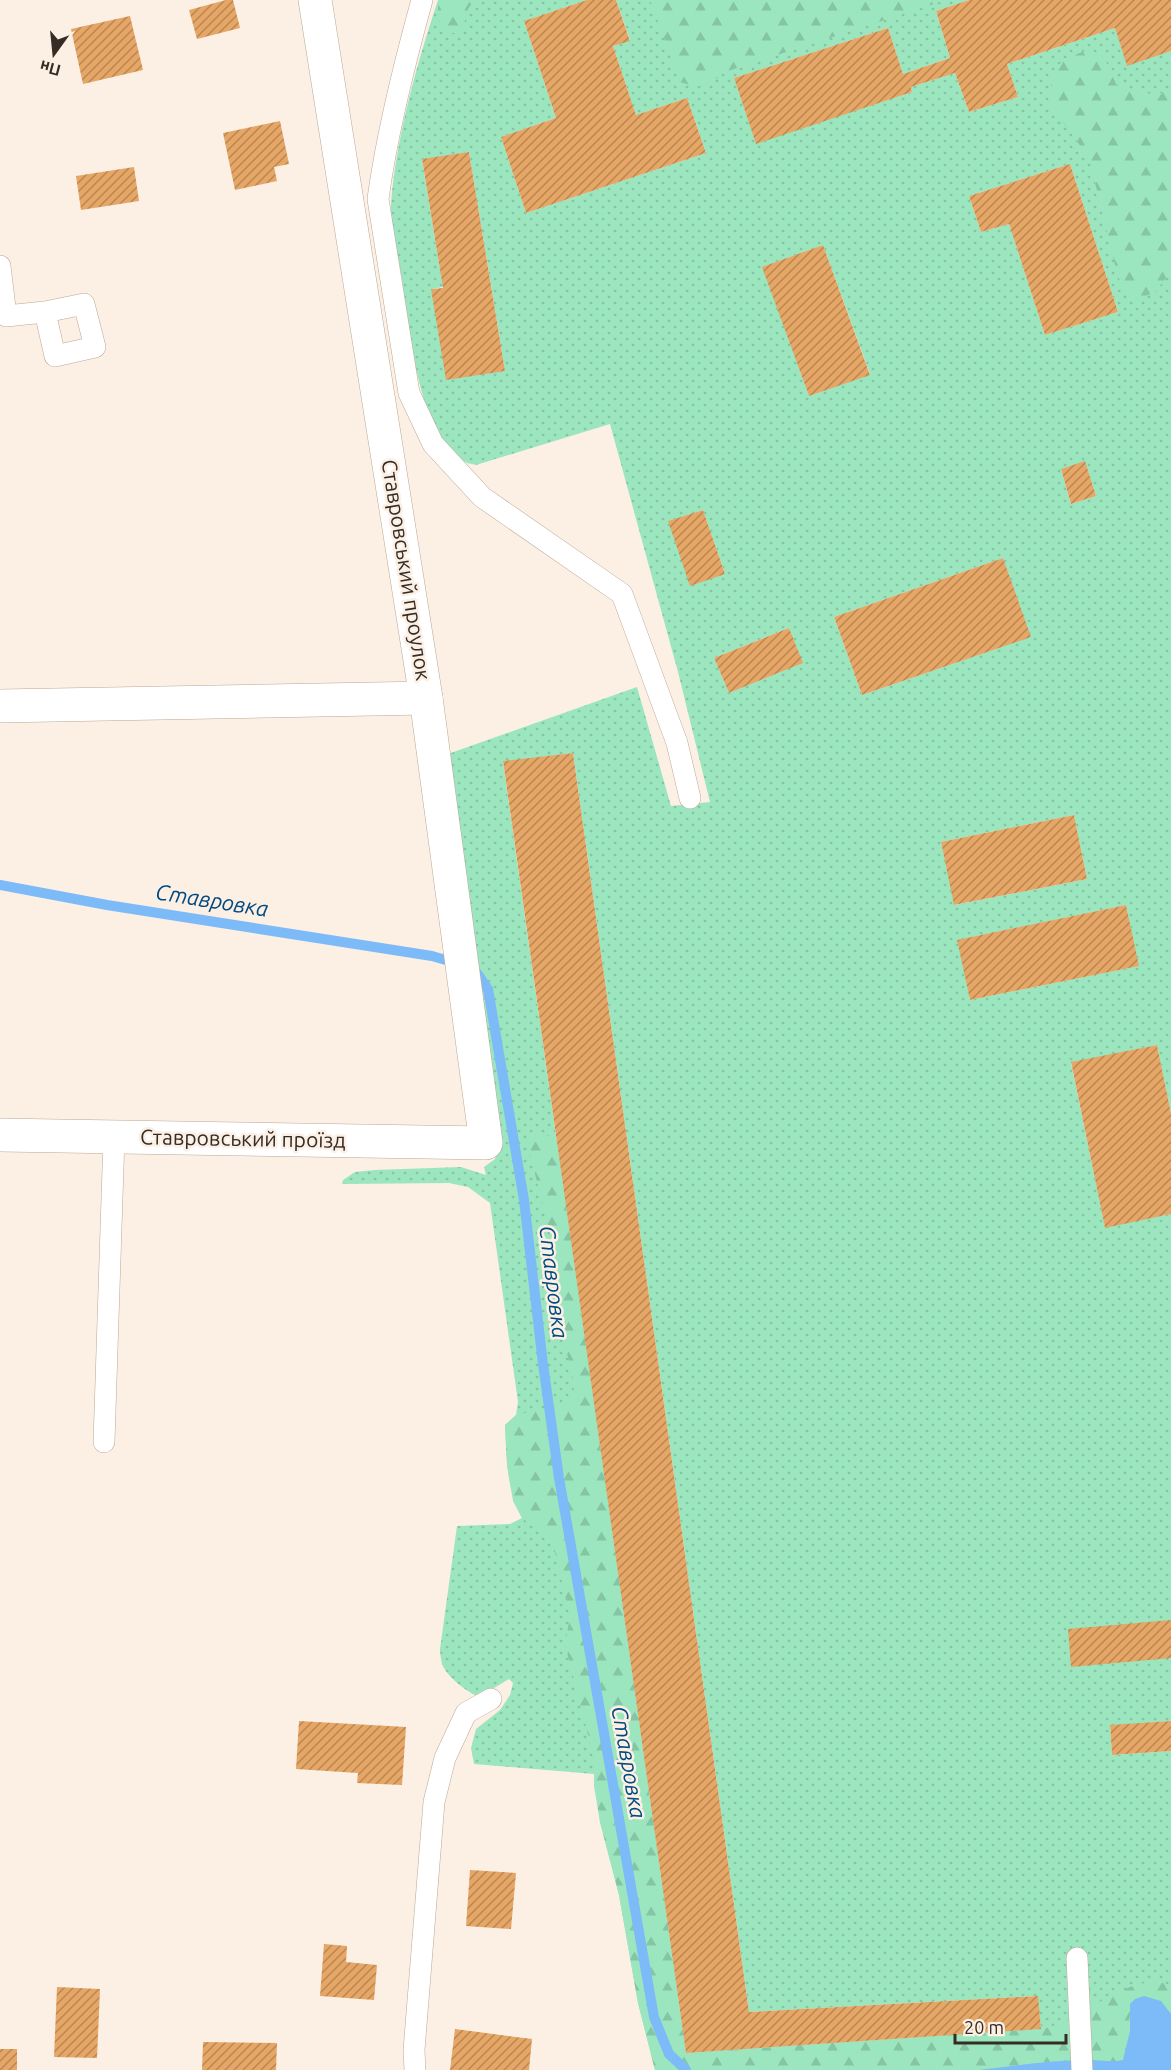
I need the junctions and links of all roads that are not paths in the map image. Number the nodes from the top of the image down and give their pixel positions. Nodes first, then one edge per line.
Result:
1 (315, 0) edge
2 (422, 0) edge
3 (0, 266) edge
4 (45, 312) dead end
5 (426, 698) junction
6 (0, 706) edge
7 (690, 798) dead end
8 (0, 1135) edge
9 (114, 1137) junction
10 (486, 1143) joint
11 (104, 1442) dead end
12 (491, 1699) dead end
13 (1077, 1958) dead end
14 (1082, 2068) edge
15 (416, 2070) edge

1 - 5 street, Ставровський проулок
2 - 7 lane
3 - 4 lane
5 - 6 street
5 - 10 street, Ставровський проулок
8 - 9 street, Ставровський проїзд
9 - 10 street, Ставровський проїзд
9 - 11 lane
12 - 15 lane
13 - 14 lane

